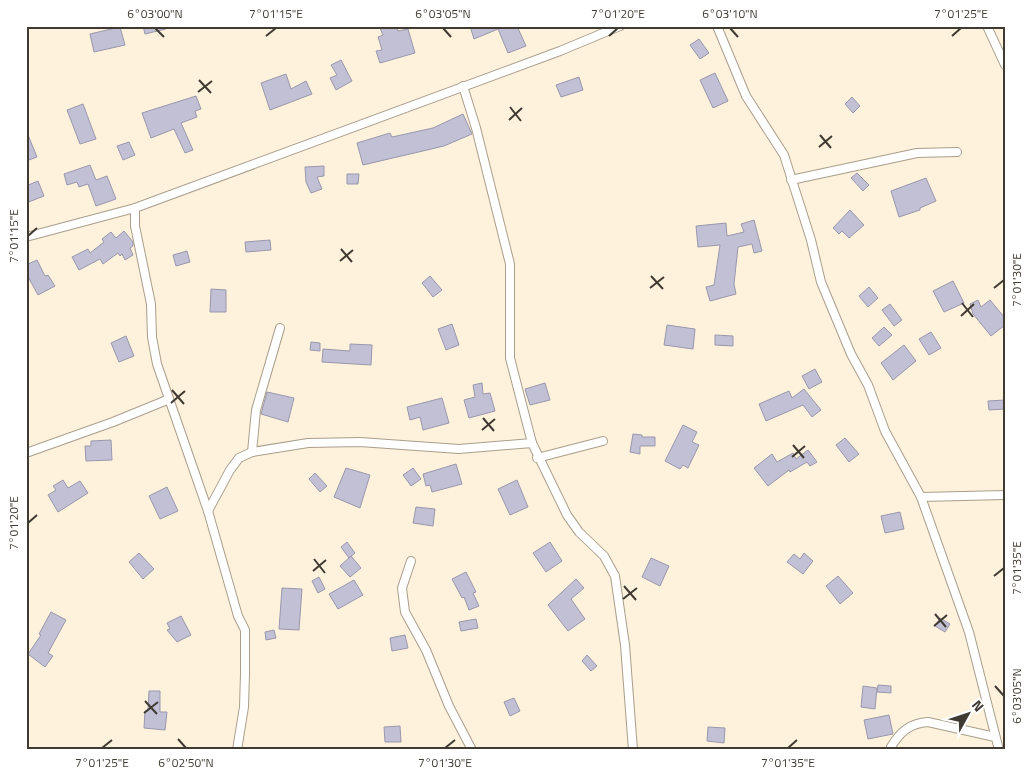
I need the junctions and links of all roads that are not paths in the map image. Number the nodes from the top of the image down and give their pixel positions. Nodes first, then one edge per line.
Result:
1 (620, 26) edge
2 (717, 26) edge
3 (986, 26) edge
4 (1005, 65) edge
5 (463, 86) junction
6 (957, 152) dead end
7 (791, 180) junction
8 (135, 208) junction
9 (26, 237) edge
10 (280, 328) dead end
11 (168, 400) junction
12 (603, 441) dead end
13 (532, 443) junction
14 (252, 452) junction
15 (26, 453) edge
16 (537, 458) junction
17 (1005, 495) edge
18 (922, 497) junction
19 (208, 511) junction
20 (411, 561) dead end
21 (995, 737) junction
22 (891, 747) dead end
23 (237, 750) edge
24 (472, 750) edge
25 (633, 750) edge
26 (999, 750) edge

1 - 5 street
2 - 7 street
3 - 4 street
5 - 8 street
5 - 13 street
6 - 7 street
7 - 18 street
8 - 9 street
8 - 11 street
10 - 14 street
11 - 15 street
11 - 19 street
12 - 16 street
13 - 14 street
13 - 16 street
14 - 19 street
16 - 25 street
17 - 18 street
18 - 21 street
19 - 23 street
20 - 24 street
21 - 22 street
21 - 26 street

